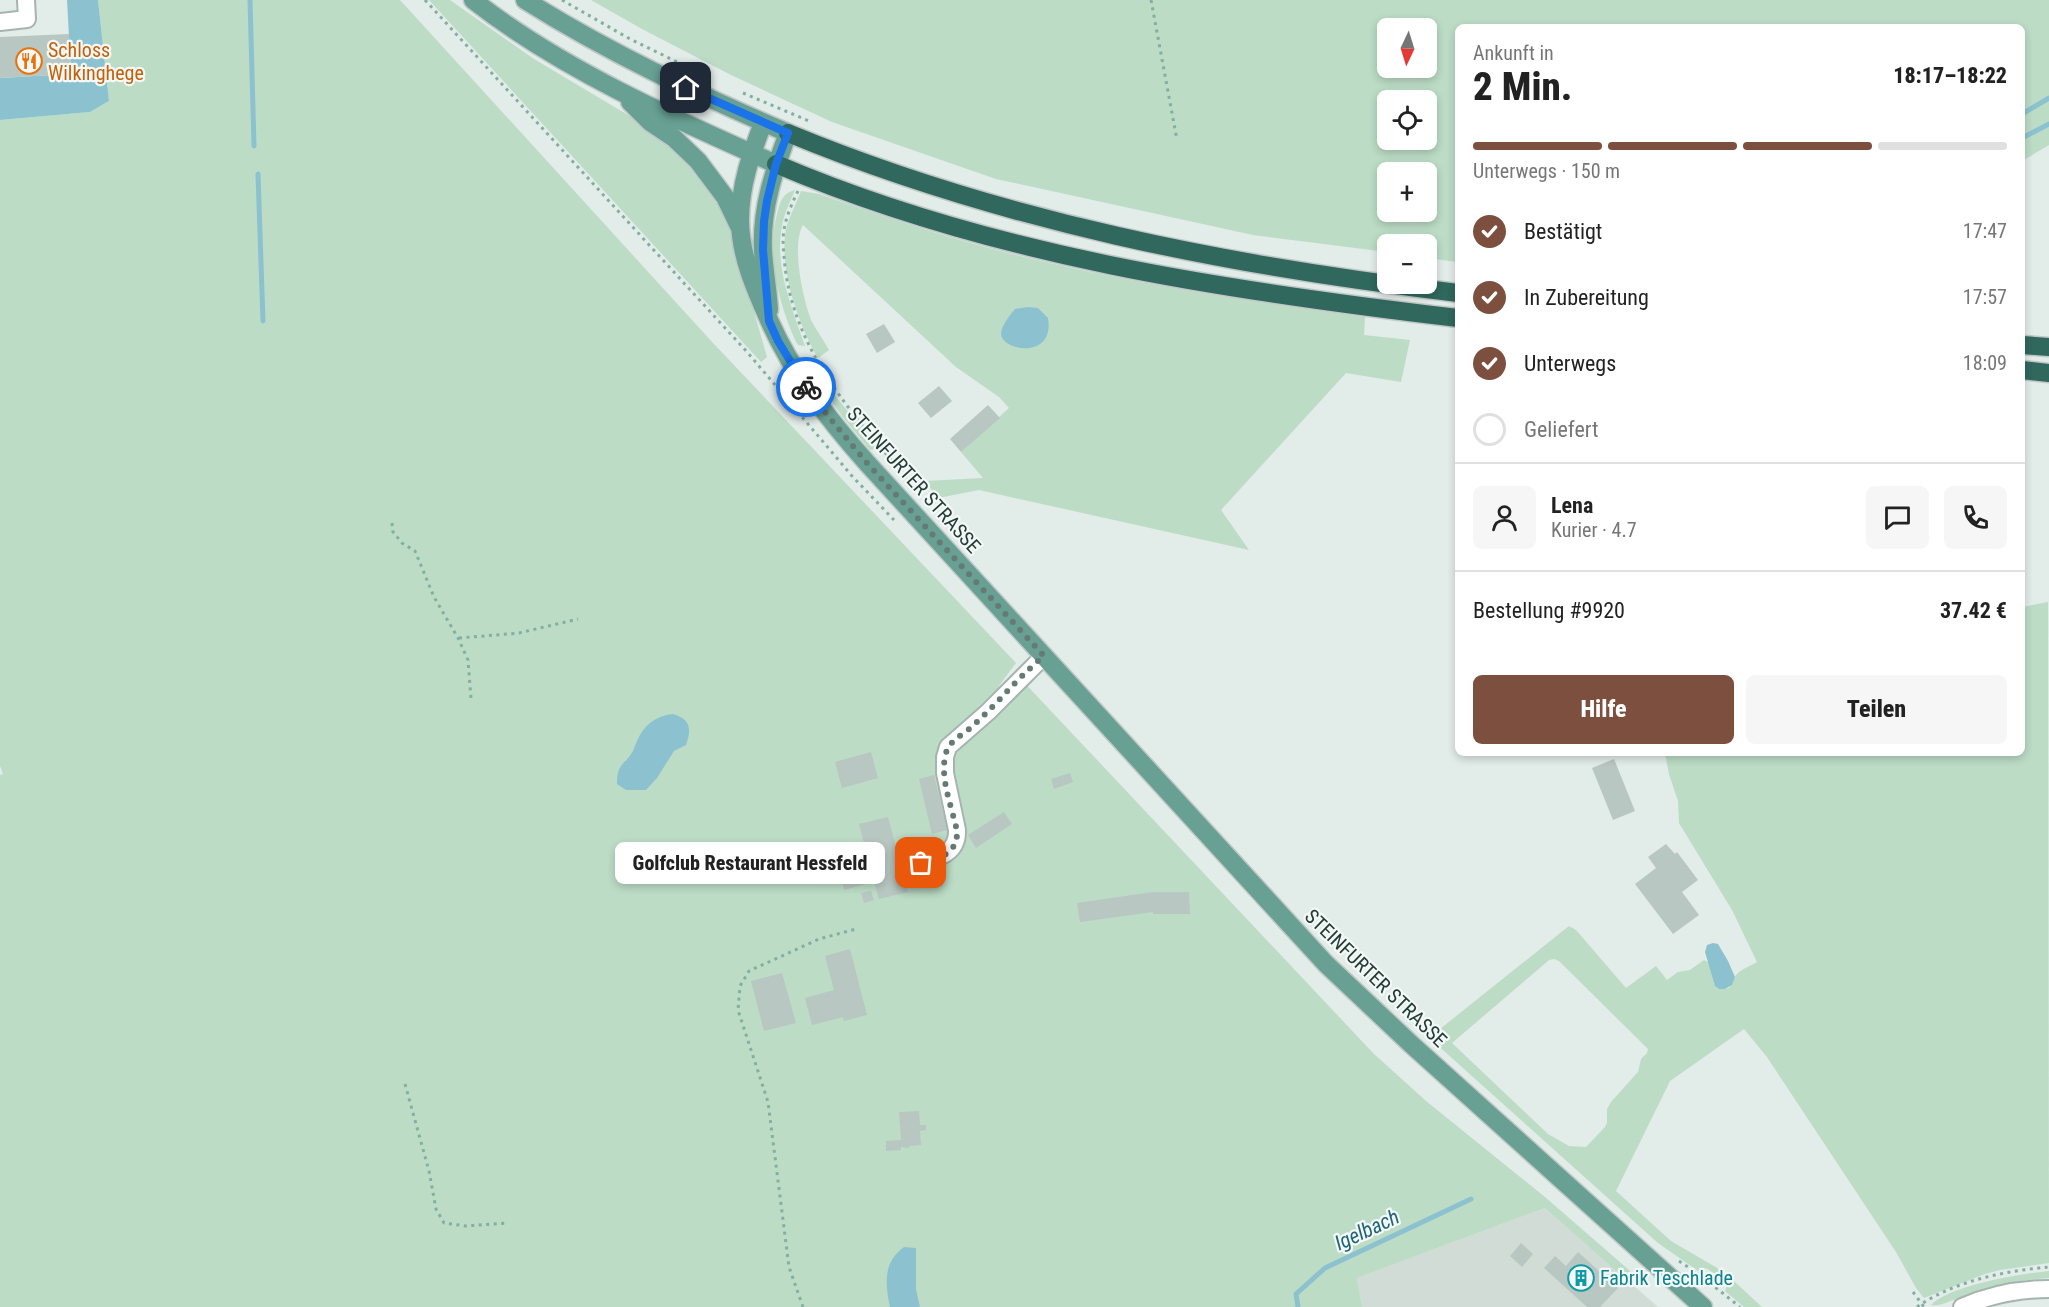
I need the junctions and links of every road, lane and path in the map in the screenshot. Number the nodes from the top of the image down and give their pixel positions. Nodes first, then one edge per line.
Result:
1 (26, 0) edge
2 (473, 0) edge
3 (525, 0) edge
4 (562, 0) edge
5 (1151, 0) edge
6 (0, 22) edge
7 (713, 79) dead end
8 (615, 88) junction
9 (734, 89) dead end
10 (763, 123) junction
11 (813, 123) dead end
12 (788, 133) junction
13 (1177, 140) dead end
14 (752, 153) junction
15 (776, 164) junction
16 (804, 176) junction
17 (741, 231) junction
18 (1455, 293) edge
19 (1455, 318) edge
20 (769, 321) junction
21 (2025, 345) edge
22 (2049, 348) edge
23 (2025, 370) edge
24 (2049, 373) edge
25 (922, 495) dead end
26 (392, 524) dead end
27 (578, 620) dead end
28 (458, 638) junction
29 (1044, 656) junction
30 (471, 699) dead end
31 (921, 863) dead end
32 (856, 929) dead end
33 (405, 1084) dead end
34 (507, 1223) dead end
35 (1670, 1255) dead end
36 (2049, 1289) edge
37 (1913, 1292) dead end
38 (803, 1307) edge
39 (1703, 1307) edge
40 (1740, 1307) edge
41 (1924, 1307) edge
42 (1962, 1307) edge

1 - 6 street
2 - 8 main road
3 - 10 main road
4 - 7 path
5 - 13 path
8 - 14 main road
8 - 17 main road
9 - 11 path
10 - 12 main road
10 - 14 main road, STEINFURTER STRASSE
12 - 15 main road, STEINFURTER STRASSE
12 - 18 highway
14 - 15 main road
14 - 17 main road, STEINFURTER STRASSE
15 - 16 highway
15 - 20 main road, STEINFURTER STRASSE
16 - 19 highway
16 - 25 path
17 - 20 main road, STEINFURTER STRASSE
20 - 29 main road, STEINFURTER STRASSE
21 - 22 highway
23 - 24 highway
26 - 28 path
27 - 28 path
28 - 30 path
29 - 31 street
29 - 39 main road, STEINFURTER STRASSE
32 - 38 path
33 - 34 path
35 - 40 path
36 - 42 street
37 - 41 path

